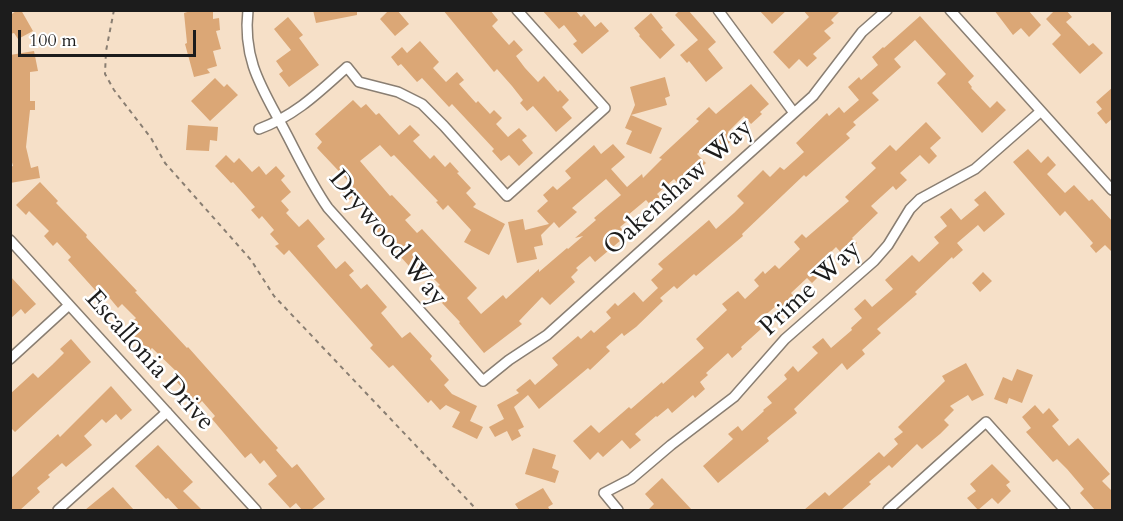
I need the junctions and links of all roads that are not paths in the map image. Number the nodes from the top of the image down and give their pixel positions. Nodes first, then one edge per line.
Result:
1 (248, 10) edge
2 (517, 10) edge
3 (718, 10) edge
4 (887, 10) edge
5 (950, 10) edge
6 (1041, 112) junction
7 (794, 113) junction
8 (280, 121) junction
9 (259, 129) dead end
10 (1113, 190) edge
11 (10, 240) edge
12 (69, 306) junction
13 (10, 359) edge
14 (483, 381) joint
15 (167, 412) junction
16 (59, 510) edge
17 (256, 510) edge
18 (618, 510) edge
19 (888, 510) edge
20 (1065, 510) edge

1 - 8 street, Drywood Way
2 - 8 street
3 - 7 street
4 - 7 street, Oakenshaw Way
5 - 6 street
6 - 10 street
6 - 18 street, Prime Way
7 - 14 street, Oakenshaw Way
8 - 9 street
8 - 14 street, Drywood Way
11 - 12 street, Escallonia Drive
12 - 13 street
12 - 15 street, Escallonia Drive
15 - 16 street
15 - 17 street, Escallonia Drive
19 - 20 street

